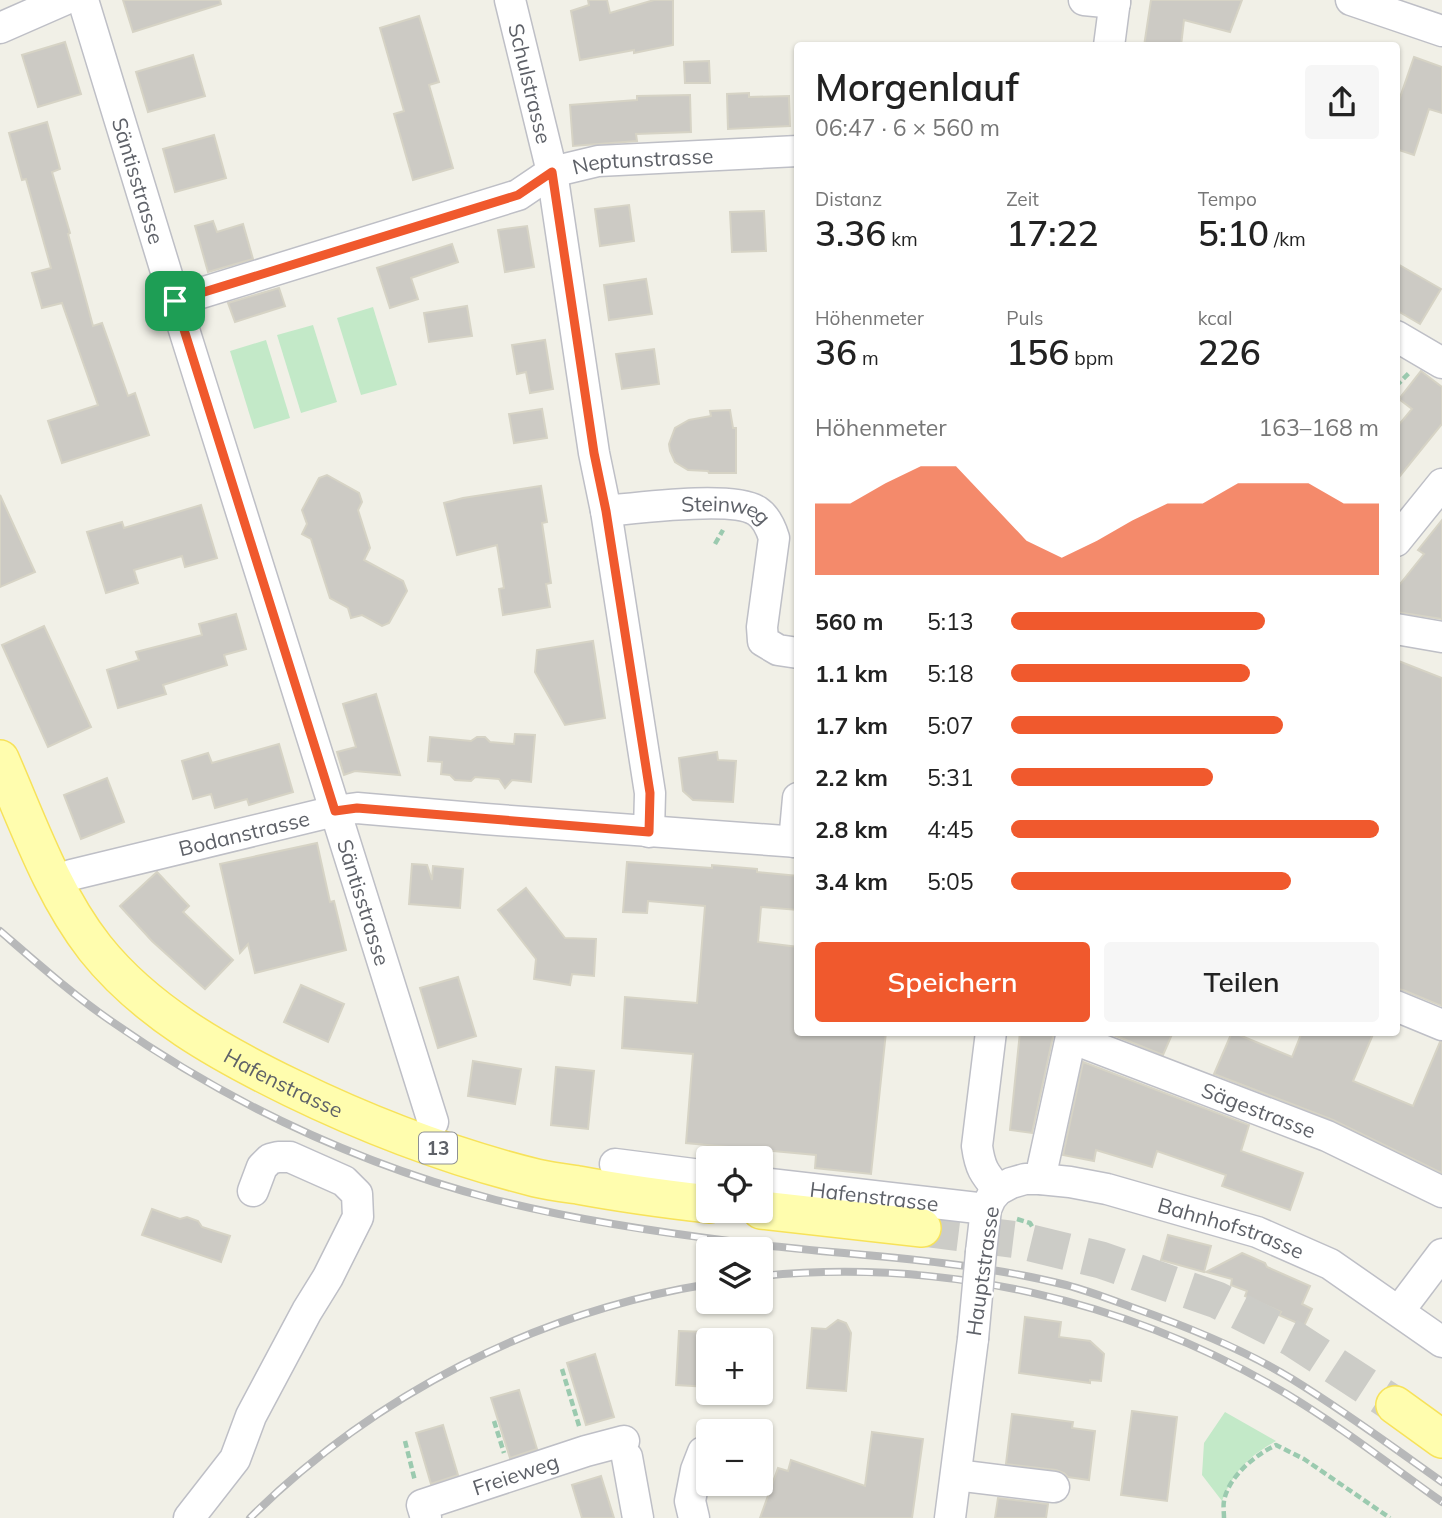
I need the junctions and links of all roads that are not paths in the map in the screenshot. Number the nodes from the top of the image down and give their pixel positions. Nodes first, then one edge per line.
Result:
1 (64, 0) edge
2 (83, 0) edge
3 (510, 0) edge
4 (1084, 0) edge
5 (1115, 2) edge
6 (1360, 2) edge
7 (0, 28) edge
8 (1442, 31) edge
9 (1110, 42) edge
10 (794, 151) edge
11 (552, 172) junction
12 (175, 301) junction
13 (1400, 339) edge
14 (1442, 363) edge
15 (1442, 484) edge
16 (606, 511) junction
17 (1400, 536) edge
18 (1400, 630) edge
19 (1442, 637) edge
20 (794, 652) edge
21 (0, 759) edge
22 (335, 811) junction
23 (649, 832) junction
24 (794, 842) edge
25 (71, 875) dead end
26 (1400, 1008) edge
27 (1442, 1025) edge
28 (991, 1036) edge
29 (1072, 1036) edge
30 (1075, 1036) edge
31 (433, 1122) dead end
32 (615, 1164) dead end
33 (696, 1174) edge
34 (1040, 1179) junction
35 (773, 1184) edge
36 (253, 1191) dead end
37 (1442, 1192) edge
38 (992, 1199) junction
39 (696, 1202) edge
40 (773, 1211) edge
41 (922, 1228) tunnel mouth
42 (1442, 1254) edge
43 (1399, 1311) junction
44 (1442, 1342) edge
45 (1395, 1405) tunnel mouth
46 (1442, 1439) edge
47 (696, 1470) edge
48 (956, 1475) junction
49 (1054, 1487) dead end
50 (424, 1512) edge
51 (189, 1518) edge
52 (638, 1518) edge
53 (695, 1518) edge
54 (950, 1518) edge

1 - 7 street
2 - 12 street, Säntisstrasse
3 - 11 street, Schulstrasse
4 - 5 street
5 - 9 street
6 - 8 street
10 - 11 street, Neptunstrasse
11 - 12 street, Neptunstrasse
11 - 16 street, Schulstrasse
12 - 22 street, Säntisstrasse
13 - 14 street
15 - 17 street
16 - 20 street, Steinweg
16 - 23 street, Schulstrasse
18 - 19 street
21 - 39 main road, Hafenstrasse / 13
22 - 23 street, Bodanstrasse
22 - 25 street, Bodanstrasse
22 - 31 street, Säntisstrasse
23 - 24 street, Bodanstrasse
26 - 27 street
28 - 38 street, Hauptstrasse
29 - 34 street
30 - 37 street, Sägestrasse
32 - 33 street
34 - 38 street, Bahnhofstrasse
34 - 43 street, Bahnhofstrasse
35 - 38 street, Hafenstrasse
36 - 51 street
38 - 48 street, Hauptstrasse, bridge
40 - 41 main road, Hafenstrasse
42 - 43 street
43 - 44 street, Bahnhofstrasse
45 - 46 main road
47 - 53 street
48 - 49 street
48 - 54 street, Hauptstrasse
50 - 52 street, Freieweg

